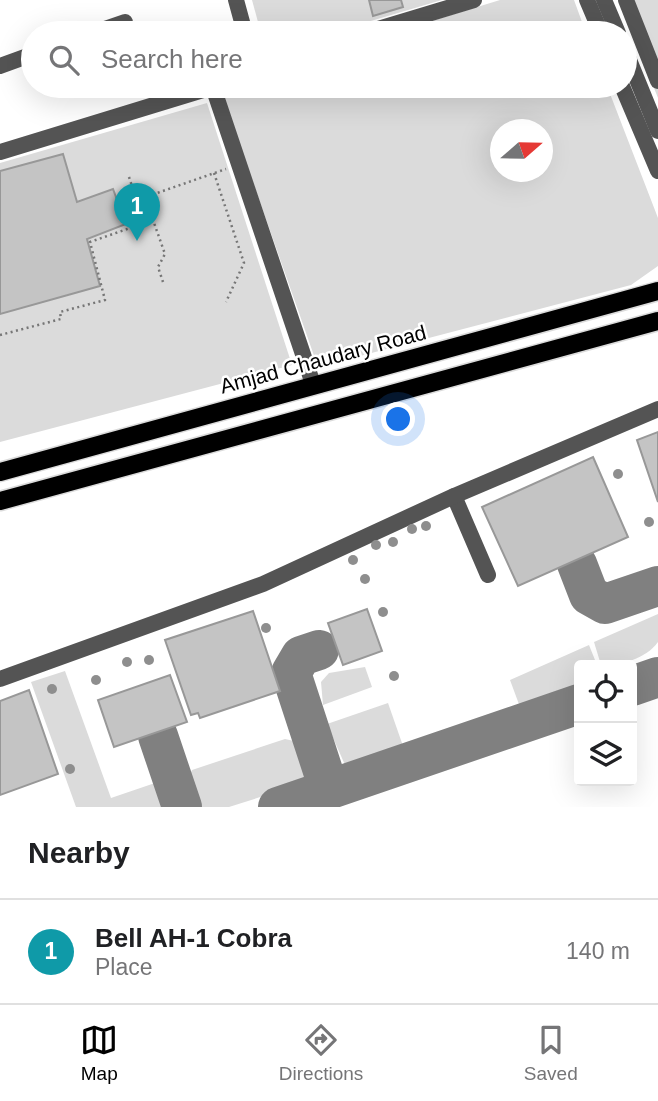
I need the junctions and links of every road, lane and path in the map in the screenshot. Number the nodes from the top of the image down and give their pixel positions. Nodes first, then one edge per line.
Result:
1 (236, 0) edge
2 (474, 0) edge
3 (587, 0) edge
4 (604, 0) edge
5 (626, 0) edge
6 (242, 21) edge
7 (405, 21) edge
8 (596, 21) edge
9 (613, 21) edge
10 (634, 21) edge
11 (637, 28) edge
12 (21, 58) edge
13 (0, 66) edge
14 (637, 79) edge
15 (658, 81) edge
16 (178, 98) edge
17 (217, 98) edge
18 (627, 98) edge
19 (658, 131) edge
20 (0, 152) edge
21 (237, 165) junction
22 (658, 171) edge
23 (214, 173) junction
24 (129, 177) dead end
25 (137, 200) junction
26 (144, 223) junction
27 (163, 282) dead end
28 (657, 290) edge
29 (226, 302) dead end
30 (658, 321) edge
31 (0, 335) edge
32 (313, 384) junction
33 (658, 409) edge
34 (0, 462) edge
35 (25, 465) junction
36 (0, 472) edge
37 (454, 496) junction
38 (0, 501) edge
39 (488, 575) dead end
40 (0, 679) edge

1 - 6 street
2 - 7 street
3 - 8 street
4 - 9 street
5 - 10 street
11 - 15 street
12 - 13 street
14 - 19 street
16 - 20 street
17 - 21 street
18 - 22 street
21 - 23 path
21 - 32 street
23 - 25 path
23 - 29 path
24 - 25 path
25 - 26 path
26 - 27 path
26 - 31 path
28 - 32 main road, Amjad Chaudary Road
30 - 38 main road
32 - 35 main road, Amjad Chaudary Road
33 - 37 street
34 - 35 street
35 - 36 main road, Amjad Chaudary Road
37 - 39 street
37 - 40 street

